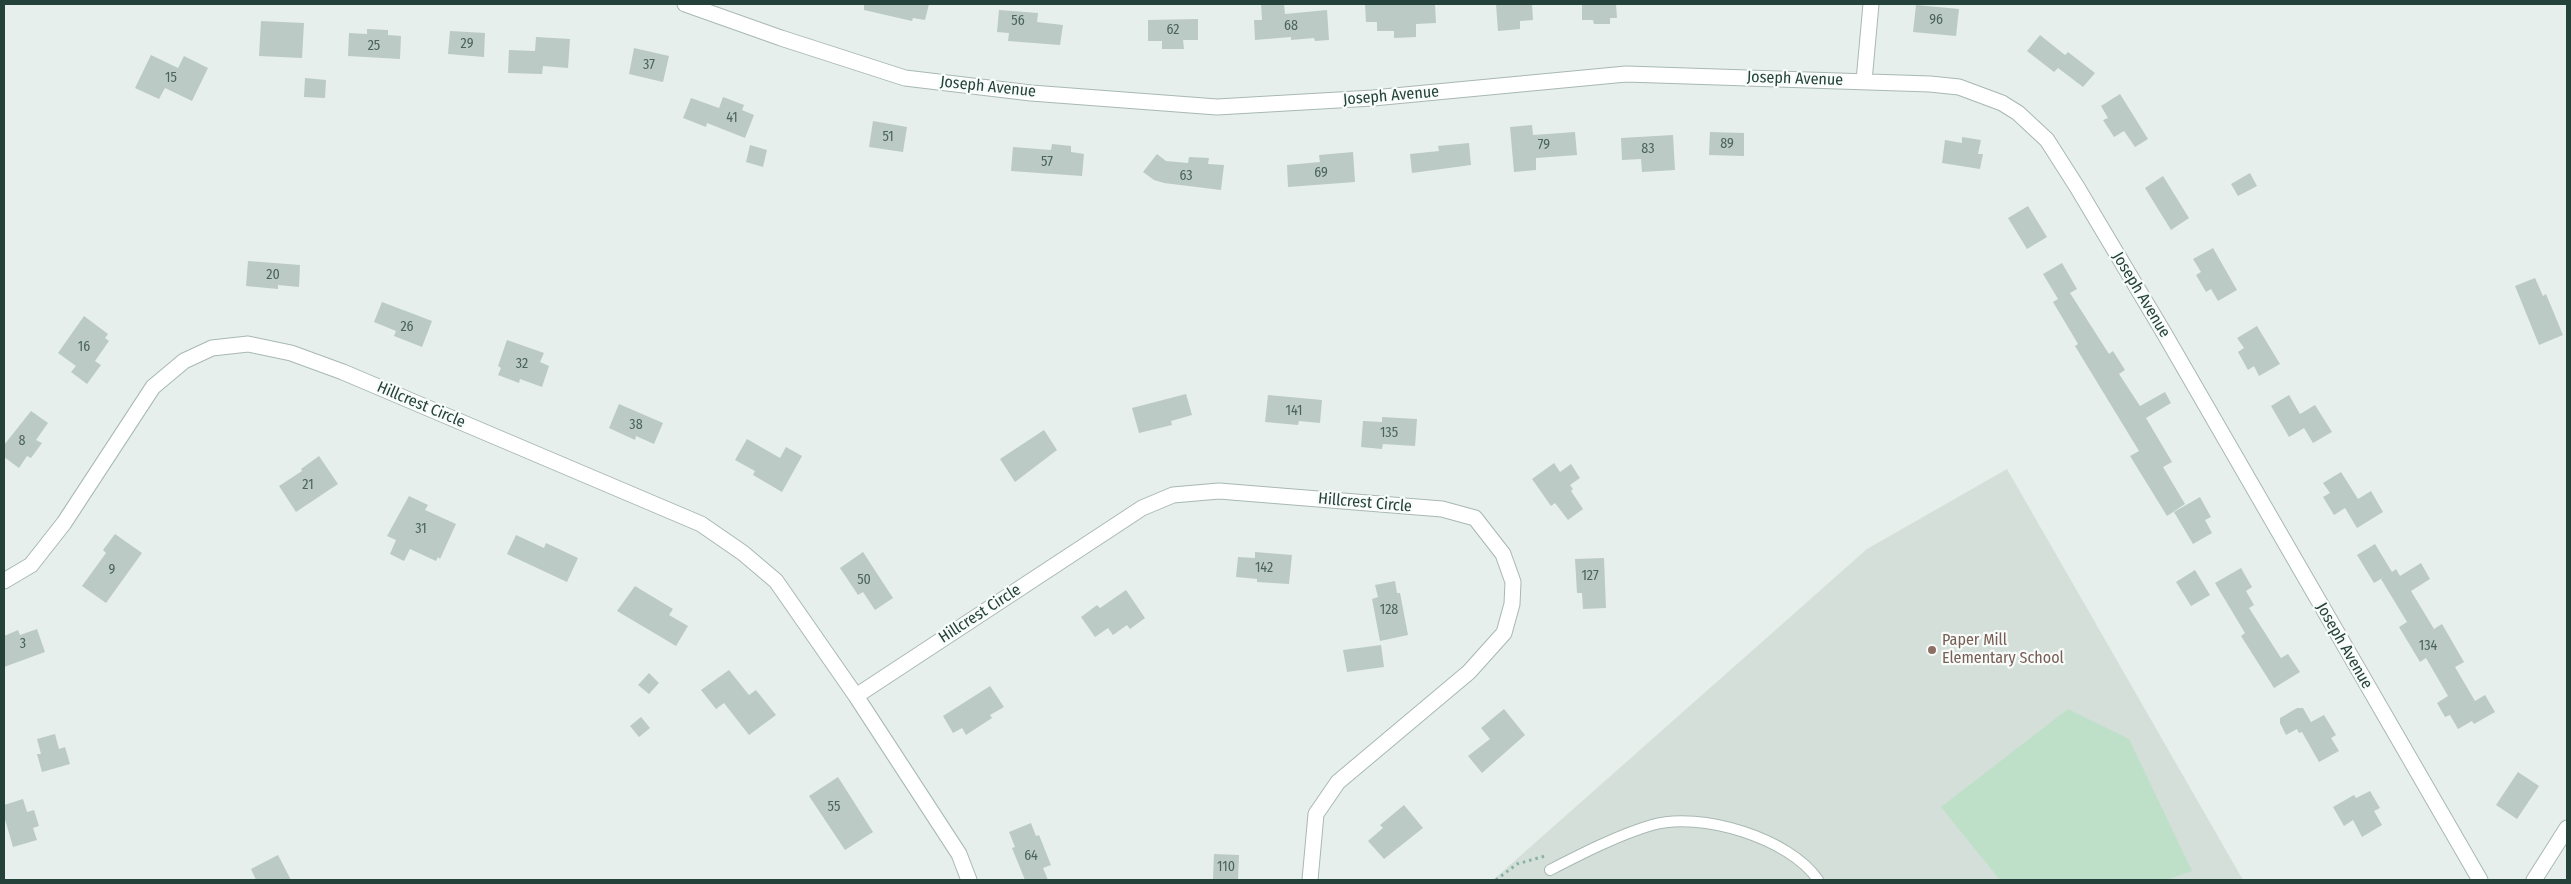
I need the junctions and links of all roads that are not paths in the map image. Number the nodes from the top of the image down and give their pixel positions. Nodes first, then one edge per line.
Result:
1 (685, 4) edge
2 (1871, 4) edge
3 (1864, 81) junction
4 (4, 580) edge
5 (856, 696) junction
6 (2567, 828) edge
7 (1550, 870) road end
8 (969, 880) edge
9 (1310, 880) edge
10 (1818, 880) edge
11 (2480, 880) edge
12 (2534, 880) edge

1 - 3 street, Joseph Avenue
2 - 3 street
3 - 11 street, Joseph Avenue
4 - 5 street, Hillcrest Circle
5 - 8 street, Hillcrest Circle
5 - 9 street, Hillcrest Circle
6 - 12 street
7 - 10 lane

